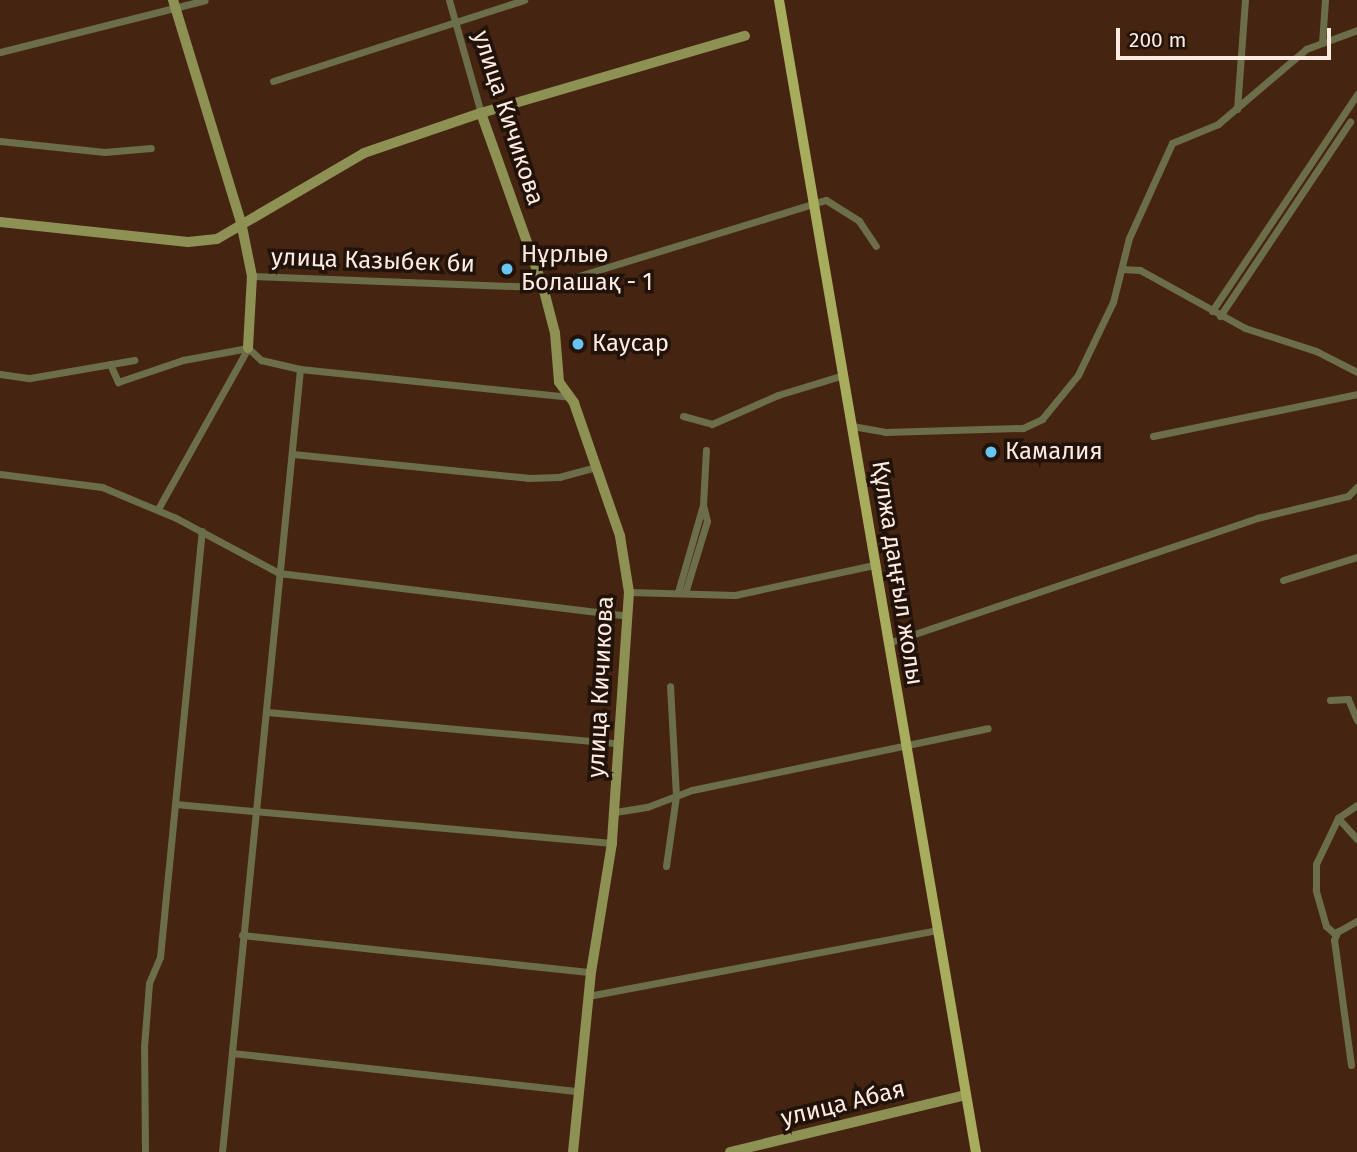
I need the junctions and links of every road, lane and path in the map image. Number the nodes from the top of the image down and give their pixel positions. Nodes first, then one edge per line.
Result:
1 (205, 0) edge
2 (449, 0) edge
3 (524, 0) edge
4 (779, 0) edge
5 (1245, 0) edge
6 (1325, 0) edge
7 (174, 4) edge
8 (455, 23) junction
9 (1357, 30) edge
10 (745, 36) dead end
11 (1322, 43) junction
12 (0, 52) edge
13 (273, 81) dead end
14 (1357, 94) edge
15 (1237, 109) junction
16 (481, 113) junction
17 (1350, 122) dead end
18 (0, 141) edge
19 (151, 148) dead end
20 (816, 203) junction
21 (0, 222) edge
22 (241, 222) junction
23 (876, 246) dead end
24 (1122, 269) junction
25 (252, 276) junction
26 (543, 287) junction
27 (1212, 311) junction
28 (1220, 316) junction
29 (248, 348) junction
30 (134, 360) dead end
31 (110, 364) junction
32 (300, 369) junction
33 (1357, 372) edge
34 (0, 374) edge
35 (844, 375) junction
36 (1357, 394) edge
37 (570, 397) junction
38 (683, 416) dead end
39 (852, 426) junction
40 (1153, 436) dead end
41 (706, 450) dead end
42 (293, 454) junction
43 (597, 467) junction
44 (0, 474) edge
45 (1357, 487) edge
46 (158, 509) junction
47 (202, 531) junction
48 (1357, 557) edge
49 (874, 565) junction
50 (279, 573) junction
51 (1283, 580) dead end
52 (681, 592) junction
53 (629, 593) junction
54 (627, 616) junction
55 (888, 643) junction
56 (670, 686) dead end
57 (1330, 700) dead end
58 (267, 712) junction
59 (1357, 720) edge
60 (988, 728) dead end
61 (616, 743) junction
62 (905, 744) junction
63 (676, 796) junction
64 (176, 804) junction
65 (1357, 805) edge
66 (254, 809) junction
67 (615, 812) junction
68 (1339, 818) junction
69 (1357, 839) edge
70 (612, 844) junction
71 (666, 866) dead end
72 (1357, 921) edge
73 (937, 930) junction
74 (242, 935) junction
75 (1336, 935) junction
76 (591, 972) junction
77 (589, 996) junction
78 (232, 1053) junction
79 (1351, 1066) dead end
80 (578, 1091) junction
81 (965, 1095) junction
82 (145, 1152) edge
83 (222, 1152) edge
84 (573, 1152) edge
85 (730, 1152) edge
86 (976, 1152) edge

1 - 7 street
2 - 8 street, улица Кичикова
3 - 8 street
4 - 20 main road, Құлжа даңғыл жолы
5 - 15 street
6 - 11 street
7 - 12 street
7 - 22 street
8 - 13 street
8 - 16 street, улица Кичикова
9 - 11 street
10 - 16 street
11 - 15 street
14 - 27 street
15 - 24 street
16 - 22 street
16 - 26 street, улица Кичикова
17 - 28 street
18 - 19 street
20 - 23 street
20 - 26 street, улица Казыбек би
20 - 35 main road, Құлжа даңғыл жолы
21 - 22 street
22 - 25 street
24 - 27 street
24 - 39 street
25 - 26 street, улица Казыбек би
25 - 29 street
26 - 37 street, улица Кичикова
27 - 28 street
28 - 33 street
29 - 31 street
29 - 32 street
29 - 46 street
30 - 31 street
31 - 34 street
32 - 37 street
32 - 42 street
35 - 38 street
35 - 39 main road, Құлжа даңғыл жолы
36 - 40 street
37 - 43 street, улица Кичикова
39 - 49 main road, Құлжа даңғыл жолы
41 - 52 street
42 - 43 street
42 - 50 street
43 - 53 street, улица Кичикова
44 - 46 street
45 - 55 street
46 - 47 street
47 - 50 street
47 - 64 street
48 - 51 street
49 - 52 street
49 - 55 main road, Құлжа даңғыл жолы
50 - 54 street
50 - 58 street
52 - 53 street
53 - 54 street, улица Кичикова
54 - 61 street, улица Кичикова
55 - 62 main road, Құлжа даңғыл жолы
56 - 63 street
57 - 59 street
58 - 61 street
58 - 66 street
60 - 62 street
61 - 67 street, улица Кичикова
62 - 63 street
62 - 73 main road, Құлжа даңғыл жолы
63 - 67 street
63 - 71 street
64 - 66 street
64 - 82 street
65 - 68 street
66 - 70 street
66 - 74 street
67 - 70 street, улица Кичикова
68 - 69 street
68 - 75 street
70 - 76 street, улица Кичикова
72 - 75 street
73 - 77 street
73 - 81 main road, Құлжа даңғыл жолы
74 - 76 street
74 - 78 street
75 - 79 street
76 - 77 street, улица Кичикова
77 - 80 street, улица Кичикова
78 - 80 street
78 - 83 street
80 - 84 street, улица Кичикова
81 - 85 street, улица Абая
81 - 86 main road, Құлжа даңғыл жолы

